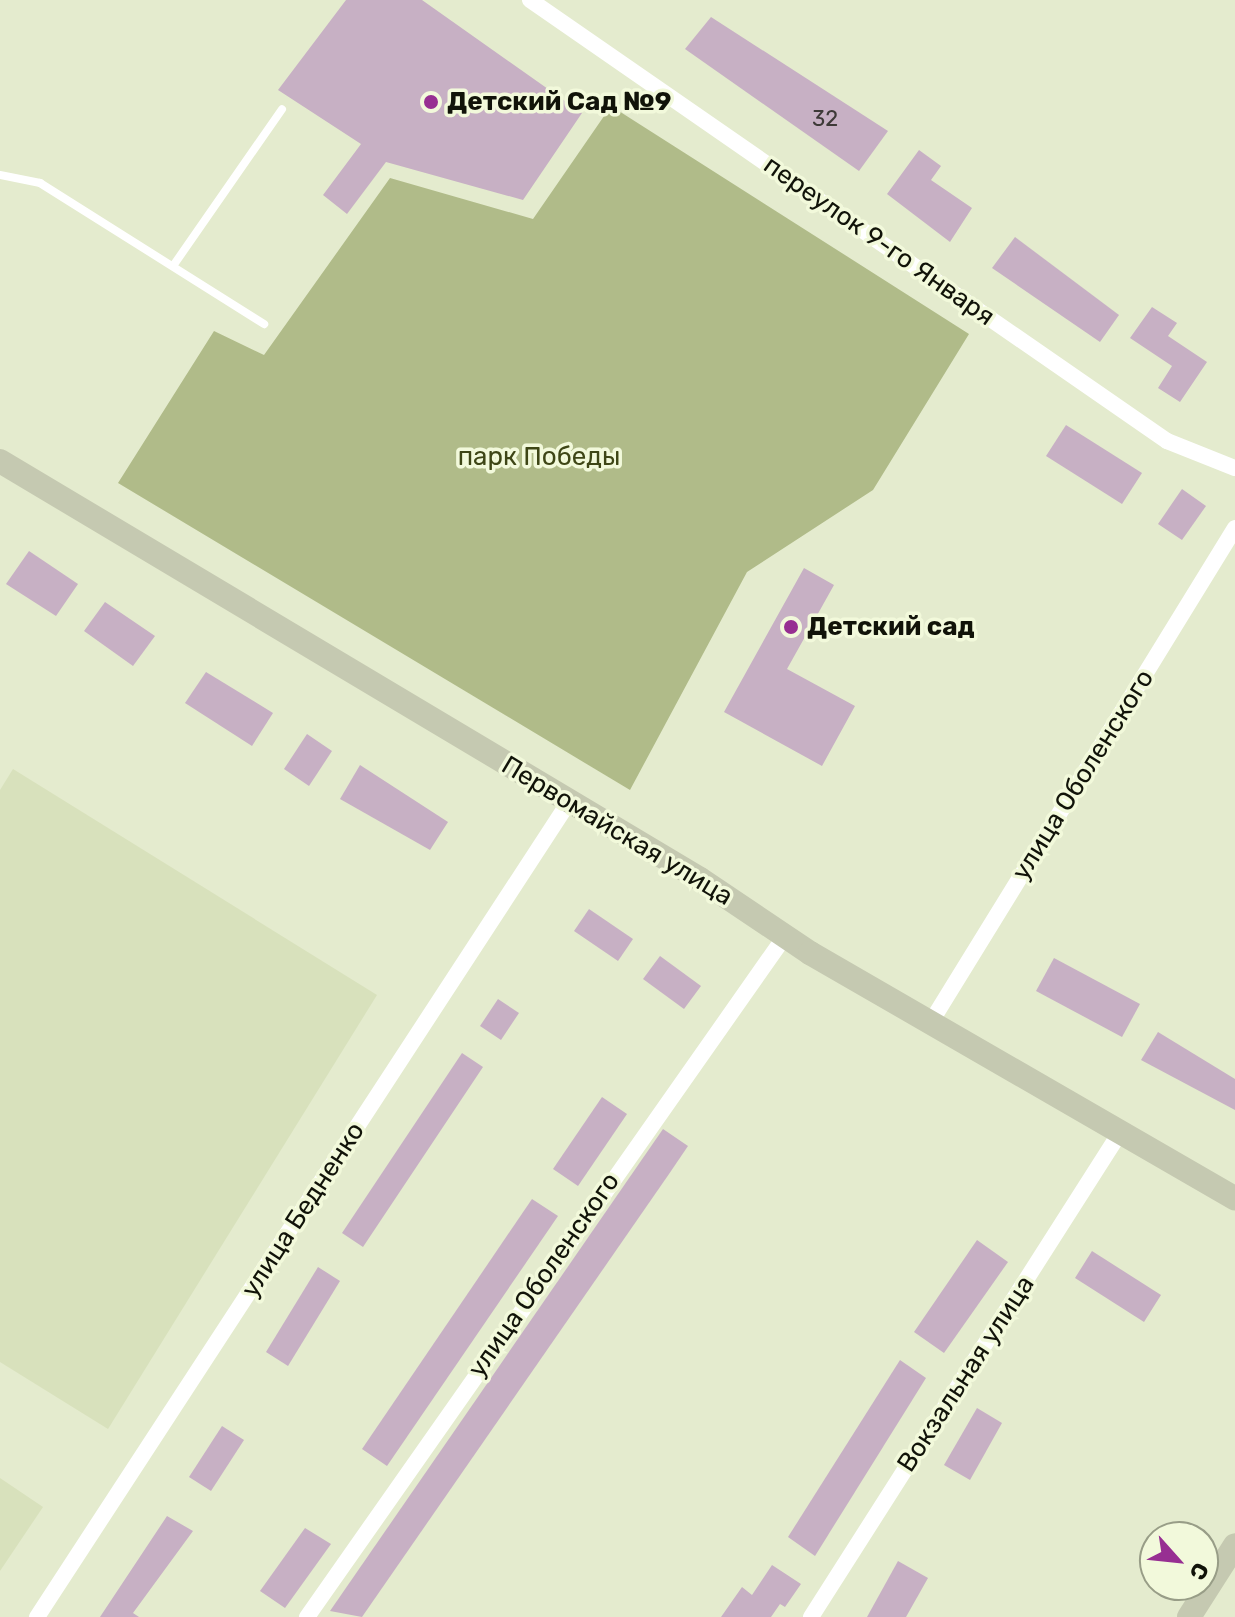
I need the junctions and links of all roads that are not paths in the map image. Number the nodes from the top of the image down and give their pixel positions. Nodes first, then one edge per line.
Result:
1 (530, 0) edge
2 (548, 5) edge
3 (282, 109) dead end
4 (0, 175) edge
5 (173, 266) junction
6 (264, 324) dead end
7 (0, 461) edge
8 (1235, 468) edge
9 (1235, 528) edge
10 (569, 802) junction
11 (785, 936) junction
12 (931, 1022) junction
13 (1121, 1131) junction
14 (1235, 1198) edge
15 (1235, 1545) edge
16 (37, 1617) edge
17 (307, 1617) edge
18 (811, 1617) edge
19 (1189, 1617) edge

1 - 2 street, переулок 9-го Января
2 - 8 street, переулок 9-го Января
3 - 5 lane
4 - 5 lane
5 - 6 lane
7 - 10 main road, Первомайская улица
9 - 12 street, улица Оболенского
10 - 11 main road, Первомайская улица
10 - 16 street, улица Бедненко
11 - 12 main road, Первомайская улица
11 - 17 street, улица Оболенского
12 - 13 main road, Первомайская улица
13 - 14 main road, Первомайская улица
13 - 18 street, Вокзальная улица
15 - 19 main road

